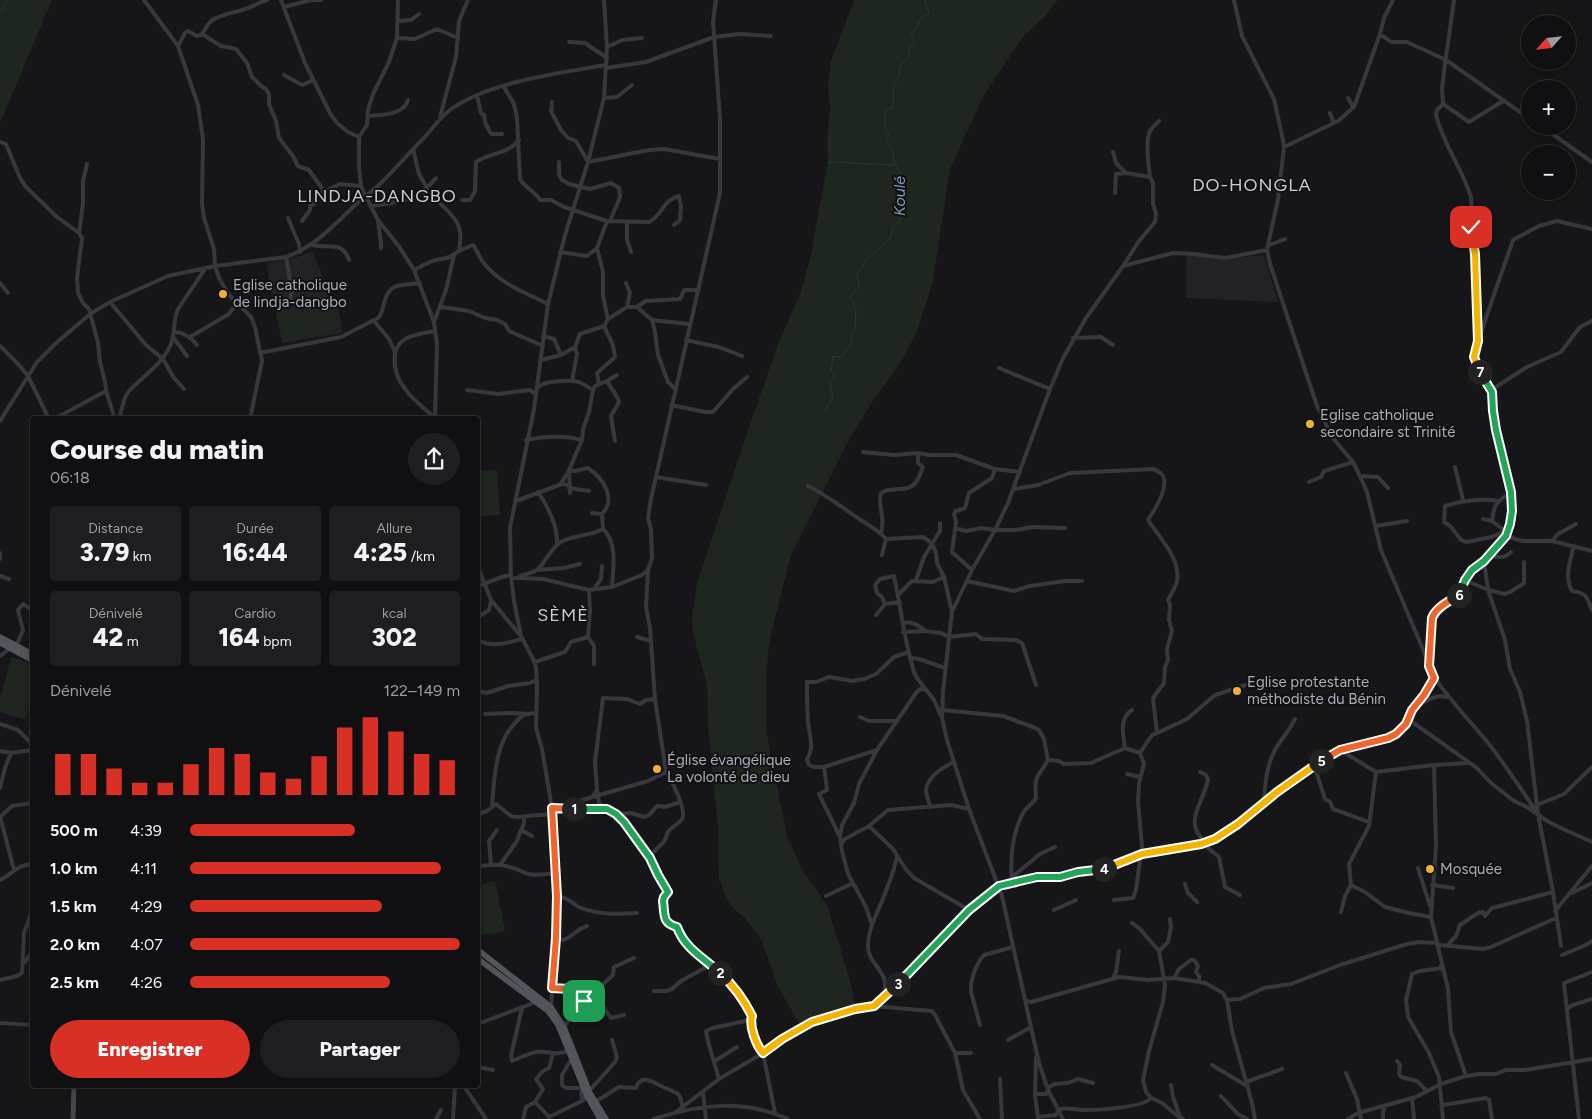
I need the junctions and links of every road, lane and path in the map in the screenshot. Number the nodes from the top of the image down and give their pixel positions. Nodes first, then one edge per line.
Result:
1 (144, 0) edge
2 (267, 0) edge
3 (281, 0) edge
4 (321, 0) edge
5 (398, 0) edge
6 (468, 0) edge
7 (604, 0) edge
8 (716, 0) edge
9 (1234, 0) edge
10 (1393, 0) edge
11 (1454, 0) edge
12 (284, 7) junction
13 (419, 14) dead end
14 (398, 21) junction
15 (202, 34) junction
16 (1380, 34) junction
17 (771, 36) dead end
18 (714, 37) junction
19 (397, 38) junction
20 (458, 38) junction
21 (642, 38) dead end
22 (569, 42) dead end
23 (178, 46) junction
24 (607, 47) junction
25 (606, 58) junction
26 (1446, 60) junction
27 (606, 67) junction
28 (284, 76) dead end
29 (313, 80) junction
30 (632, 84) dead end
31 (504, 87) junction
32 (478, 95) junction
33 (604, 98) junction
34 (1348, 98) dead end
35 (408, 100) dead end
36 (1503, 101) junction
37 (552, 102) dead end
38 (1443, 104) junction
39 (1354, 107) junction
40 (1330, 113) dead end
41 (1521, 113) edge
42 (368, 116) junction
43 (439, 120) junction
44 (1160, 122) dead end
45 (1334, 123) junction
46 (502, 134) dead end
47 (1554, 135) edge
48 (358, 137) junction
49 (518, 140) junction
50 (0, 142) edge
51 (1284, 147) junction
52 (413, 149) junction
53 (1113, 152) dead end
54 (720, 159) junction
55 (559, 162) dead end
56 (588, 162) junction
57 (1592, 162) edge
58 (87, 164) dead end
59 (1126, 173) junction
60 (1150, 177) junction
61 (436, 178) dead end
62 (361, 186) junction
63 (580, 187) junction
64 (427, 188) junction
65 (324, 191) junction
66 (422, 192) junction
67 (1115, 193) dead end
68 (311, 194) dead end
69 (366, 196) junction
70 (462, 200) dead end
71 (310, 205) junction
72 (371, 206) junction
73 (573, 209) junction
74 (288, 218) dead end
75 (378, 220) junction
76 (302, 221) dead end
77 (609, 221) junction
78 (627, 222) junction
79 (674, 225) dead end
80 (1592, 230) edge
81 (79, 233) junction
82 (1285, 239) dead end
83 (312, 245) junction
84 (1269, 245) junction
85 (381, 248) dead end
86 (597, 248) junction
87 (1268, 250) junction
88 (458, 251) junction
89 (300, 252) junction
90 (560, 252) junction
91 (631, 252) dead end
92 (454, 255) junction
93 (286, 257) junction
94 (349, 260) dead end
95 (215, 266) junction
96 (1124, 266) junction
97 (205, 268) junction
98 (414, 270) junction
99 (0, 283) edge
100 (420, 283) junction
101 (626, 283) dead end
102 (698, 290) junction
103 (8, 293) dead end
104 (110, 302) junction
105 (237, 303) junction
106 (548, 304) junction
107 (288, 307) dead end
108 (440, 307) junction
109 (626, 307) junction
110 (637, 307) junction
111 (90, 314) junction
112 (608, 319) junction
113 (652, 320) junction
114 (374, 321) junction
115 (1592, 321) edge
116 (434, 322) junction
117 (690, 324) junction
118 (604, 326) junction
119 (435, 331) junction
120 (174, 334) junction
121 (542, 336) junction
122 (190, 337) junction
123 (1073, 338) junction
124 (686, 340) junction
125 (1478, 341) junction
126 (197, 345) dead end
127 (1112, 345) dead end
128 (0, 346) edge
129 (543, 346) junction
130 (575, 347) junction
131 (394, 350) junction
132 (260, 353) junction
133 (561, 355) junction
134 (187, 356) dead end
135 (742, 356) dead end
136 (163, 359) junction
137 (541, 360) junction
138 (999, 368) dead end
139 (538, 374) junction
140 (617, 374) dead end
141 (28, 376) junction
142 (747, 377) dead end
143 (572, 381) junction
144 (548, 382) junction
145 (608, 382) junction
146 (537, 385) junction
147 (596, 387) junction
148 (184, 389) dead end
149 (1050, 389) junction
150 (467, 390) dead end
151 (530, 390) junction
152 (676, 390) junction
153 (1491, 390) junction
154 (106, 391) junction
155 (536, 395) junction
156 (671, 405) junction
157 (48, 416) edge
158 (60, 416) edge
159 (116, 416) edge
160 (119, 416) edge
161 (251, 416) edge
162 (433, 416) edge
163 (435, 416) edge
164 (0, 421) edge
165 (583, 429) junction
166 (577, 438) junction
167 (526, 440) junction
168 (582, 440) junction
169 (615, 440) dead end
170 (863, 452) dead end
171 (918, 453) junction
172 (1353, 462) junction
173 (1455, 467) dead end
174 (995, 469) junction
175 (568, 471) junction
176 (1020, 472) junction
177 (1360, 476) junction
178 (656, 477) junction
179 (1309, 482) dead end
180 (560, 485) junction
181 (706, 485) dead end
182 (808, 486) dead end
183 (1388, 488) dead end
184 (569, 489) junction
185 (1014, 489) junction
186 (589, 491) dead end
187 (538, 492) junction
188 (1511, 492) junction
189 (1464, 500) junction
190 (516, 501) junction
191 (1498, 502) junction
192 (592, 513) dead end
193 (602, 514) junction
194 (1483, 519) dead end
195 (1407, 521) dead end
196 (1492, 521) junction
197 (940, 523) dead end
198 (1576, 524) dead end
199 (1376, 526) junction
200 (956, 528) junction
201 (1065, 528) dead end
202 (603, 529) junction
203 (995, 530) junction
204 (881, 533) junction
205 (1506, 533) junction
206 (886, 539) junction
207 (1552, 542) junction
208 (932, 543) junction
209 (557, 544) junction
210 (1574, 546) junction
211 (1592, 551) edge
212 (1511, 552) dead end
213 (0, 553) edge
214 (882, 555) dead end
215 (1489, 556) junction
216 (0, 559) edge
217 (1484, 561) junction
218 (1524, 562) dead end
219 (580, 564) dead end
220 (602, 566) dead end
221 (537, 570) junction
222 (648, 570) junction
223 (972, 570) junction
224 (480, 573) edge
225 (0, 576) edge
226 (512, 576) junction
227 (944, 577) junction
228 (9, 579) dead end
229 (916, 580) junction
230 (1465, 580) junction
231 (967, 581) junction
232 (1082, 581) dead end
233 (484, 584) junction
234 (480, 585) edge
235 (612, 587) junction
236 (594, 589) junction
237 (589, 590) junction
238 (1488, 590) junction
239 (898, 595) junction
240 (491, 600) junction
241 (900, 602) junction
242 (885, 604) junction
243 (496, 608) junction
244 (30, 609) edge
245 (489, 610) junction
246 (1592, 610) edge
247 (952, 612) junction
248 (876, 615) dead end
249 (480, 616) edge
250 (903, 623) junction
251 (924, 631) junction
252 (903, 632) junction
253 (0, 637) edge
254 (588, 637) junction
255 (637, 637) dead end
256 (950, 637) junction
257 (521, 638) junction
258 (651, 641) junction
259 (480, 642) edge
260 (0, 643) edge
261 (13, 647) junction
262 (909, 652) junction
263 (30, 653) edge
264 (0, 656) edge
265 (910, 658) junction
266 (30, 659) edge
267 (534, 662) junction
268 (594, 664) dead end
269 (1429, 666) junction
270 (945, 668) junction
271 (1434, 678) junction
272 (536, 680) junction
273 (1268, 680) dead end
274 (1036, 685) dead end
275 (926, 690) junction
276 (480, 691) edge
277 (1447, 697) junction
278 (656, 699) junction
279 (1413, 708) junction
280 (942, 710) junction
281 (1132, 710) dead end
282 (535, 713) junction
283 (485, 714) dead end
284 (525, 714) junction
285 (860, 717) dead end
286 (942, 718) junction
287 (1295, 719) dead end
288 (1408, 719) junction
289 (897, 721) junction
290 (0, 724) edge
291 (1157, 733) junction
292 (30, 742) edge
293 (1125, 748) junction
294 (1, 750) edge
295 (30, 750) edge
296 (877, 750) junction
297 (1340, 750) junction
298 (11, 753) junction
299 (1140, 753) junction
300 (1048, 760) junction
301 (954, 762) junction
302 (1469, 763) junction
303 (1314, 765) junction
304 (1434, 765) junction
305 (824, 767) junction
306 (1592, 768) edge
307 (666, 772) junction
308 (1200, 772) dead end
309 (1376, 772) junction
310 (1127, 774) dead end
311 (1140, 777) junction
312 (0, 788) edge
313 (598, 793) junction
314 (30, 802) edge
315 (680, 802) junction
316 (1264, 802) junction
317 (492, 805) junction
318 (1537, 805) junction
319 (930, 806) junction
320 (554, 808) junction
321 (607, 809) junction
322 (969, 809) junction
323 (480, 813) edge
324 (553, 814) junction
325 (616, 814) junction
326 (1538, 814) junction
327 (0, 817) edge
328 (524, 817) junction
329 (1369, 822) junction
330 (869, 826) junction
331 (497, 830) dead end
332 (521, 831) junction
333 (532, 836) dead end
334 (840, 837) junction
335 (1592, 842) edge
336 (1206, 843) junction
337 (841, 845) junction
338 (1055, 847) dead end
339 (1208, 848) dead end
340 (1142, 854) junction
341 (897, 857) junction
342 (650, 858) junction
343 (30, 864) edge
344 (491, 864) junction
345 (500, 865) junction
346 (1592, 866) edge
347 (480, 867) edge
348 (1418, 868) dead end
349 (14, 870) junction
350 (556, 873) junction
351 (1012, 877) junction
352 (0, 880) edge
353 (1592, 882) edge
354 (1012, 883) junction
355 (854, 884) junction
356 (1185, 884) dead end
357 (1351, 885) junction
358 (1432, 885) junction
359 (999, 886) junction
360 (1454, 888) dead end
361 (1553, 892) junction
362 (1570, 894) junction
363 (1240, 895) dead end
364 (557, 896) junction
365 (826, 896) dead end
366 (1076, 900) dead end
367 (1114, 900) dead end
368 (1197, 902) dead end
369 (1430, 908) junction
370 (969, 910) junction
371 (1054, 910) dead end
372 (1555, 911) junction
373 (1341, 912) dead end
374 (637, 913) dead end
375 (1431, 917) junction
376 (30, 918) edge
377 (1556, 918) junction
378 (1170, 919) dead end
379 (1132, 923) dead end
380 (872, 925) junction
381 (587, 926) dead end
382 (1592, 936) edge
383 (556, 938) junction
384 (1591, 941) edge
385 (1438, 944) junction
386 (1448, 946) junction
387 (1561, 946) dead end
388 (1013, 947) junction
389 (1119, 951) dead end
390 (1159, 951) junction
391 (480, 952) edge
392 (30, 955) edge
393 (1562, 956) dead end
394 (634, 958) dead end
395 (480, 960) edge
396 (1440, 961) junction
397 (24, 964) junction
398 (710, 965) junction
399 (1592, 972) edge
400 (1113, 978) junction
401 (1174, 978) junction
402 (0, 980) edge
403 (1164, 980) junction
404 (1200, 981) junction
405 (552, 988) junction
406 (654, 991) dead end
407 (590, 995) junction
408 (883, 997) junction
409 (1592, 999) edge
410 (1227, 1000) junction
411 (1026, 1001) junction
412 (536, 1002) junction
413 (874, 1006) junction
414 (551, 1007) junction
415 (522, 1008) junction
416 (1567, 1009) junction
417 (624, 1015) dead end
418 (750, 1020) junction
419 (0, 1023) edge
420 (480, 1023) edge
421 (30, 1025) edge
422 (980, 1025) dead end
423 (564, 1027) junction
424 (1031, 1027) junction
425 (612, 1040) dead end
426 (1008, 1040) dead end
427 (737, 1047) dead end
428 (569, 1050) junction
429 (1036, 1052) junction
430 (763, 1053) junction
431 (955, 1053) junction
432 (971, 1053) dead end
433 (553, 1054) junction
434 (572, 1058) junction
435 (1592, 1059) edge
436 (715, 1061) junction
437 (1397, 1061) dead end
438 (1573, 1063) junction
439 (1212, 1065) dead end
440 (480, 1067) edge
441 (1282, 1069) dead end
442 (493, 1070) dead end
443 (1346, 1073) dead end
444 (1466, 1076) junction
445 (719, 1079) junction
446 (1000, 1079) dead end
447 (1093, 1083) dead end
448 (1246, 1084) junction
449 (1441, 1084) junction
450 (1171, 1085) dead end
451 (582, 1086) junction
452 (74, 1088) edge
453 (455, 1088) edge
454 (465, 1088) edge
455 (1048, 1090) junction
456 (1427, 1091) junction
457 (703, 1092) junction
458 (589, 1094) junction
459 (1035, 1094) junction
460 (1221, 1096) dead end
461 (1151, 1098) junction
462 (1412, 1098) junction
463 (582, 1101) junction
464 (536, 1102) junction
465 (595, 1102) junction
466 (1386, 1105) junction
467 (1443, 1105) junction
468 (683, 1107) junction
469 (705, 1108) junction
470 (1059, 1109) junction
471 (441, 1110) dead end
472 (676, 1112) junction
473 (775, 1113) junction
474 (1358, 1113) junction
475 (549, 1118) edge
476 (1038, 1118) edge
477 (1181, 1118) edge
478 (73, 1119) edge
479 (436, 1119) edge
480 (453, 1119) edge
481 (486, 1119) edge
482 (523, 1119) edge
483 (600, 1119) edge
484 (606, 1119) edge
485 (654, 1119) edge
486 (706, 1119) edge
487 (788, 1119) edge
488 (980, 1119) edge
489 (1002, 1119) edge
490 (1063, 1119) edge
491 (1247, 1119) edge
492 (1255, 1119) edge
493 (1348, 1119) edge
494 (1361, 1119) edge
495 (1383, 1119) edge
496 (1414, 1119) edge
497 (1443, 1119) edge
498 (1492, 1119) edge
499 (1580, 1119) edge

1 - 23 street
2 - 15 street
3 - 12 street
4 - 12 street
5 - 14 street
6 - 20 street
7 - 24 street
8 - 18 street
9 - 51 street
10 - 16 street
11 - 26 street
12 - 29 street
13 - 14 street
14 - 19 street
15 - 23 street
15 - 65 street
16 - 26 street
16 - 39 street
17 - 18 street
18 - 27 street
18 - 54 street
19 - 20 street
19 - 42 street
20 - 43 street
21 - 24 street
22 - 25 street
23 - 95 street
24 - 25 street
25 - 27 street
26 - 36 street
26 - 38 street
27 - 31 street
27 - 33 street
28 - 29 street
29 - 48 street
30 - 33 street
31 - 32 street
31 - 49 street
32 - 43 street
32 - 46 street
33 - 56 street
34 - 39 street
35 - 42 street
36 - 38 street
36 - 41 street
37 - 56 street
38 - 125 street
39 - 45 street
40 - 45 street
42 - 48 street
43 - 52 street
44 - 60 street
45 - 51 street
47 - 57 street
48 - 62 street
49 - 70 street
49 - 73 street
50 - 81 street
51 - 84 street
52 - 64 street
52 - 69 street
53 - 59 street
54 - 56 street
54 - 102 street
55 - 63 street
56 - 63 street
58 - 81 street
59 - 60 street
59 - 67 street
60 - 96 street
61 - 64 street
62 - 65 street
62 - 69 street
63 - 73 street
63 - 77 street
64 - 66 street
65 - 71 street
66 - 72 street
66 - 88 street
68 - 71 street
69 - 72 street
69 - 83 street
71 - 76 street
72 - 75 street
73 - 77 street
73 - 90 street
74 - 89 street
75 - 85 street
75 - 98 street
77 - 78 street
77 - 86 street
78 - 79 street
78 - 91 street
80 - 125 street
81 - 111 street
82 - 84 street
83 - 89 street
83 - 94 street
84 - 87 street
86 - 90 street
86 - 112 street
87 - 96 street
87 - 172 street
88 - 92 street
88 - 106 street
89 - 93 street
90 - 106 street
92 - 98 street
92 - 108 street
93 - 95 street
93 - 107 street
95 - 97 street
95 - 105 street
96 - 123 street
97 - 104 street
97 - 120 street
98 - 100 street
99 - 103 street
100 - 114 street
100 - 116 street
101 - 109 street
102 - 110 street
102 - 117 street
104 - 111 street
104 - 136 street
105 - 122 street
105 - 132 street
106 - 121 street
108 - 116 street
108 - 129 street
109 - 110 street
109 - 112 street
110 - 113 street
111 - 141 street
111 - 154 street
112 - 118 street
113 - 117 street
113 - 152 street
114 - 131 street
114 - 132 street
115 - 153 street
116 - 119 street
117 - 124 street
118 - 130 street
118 - 147 street
119 - 131 street
119 - 163 street
120 - 122 street
120 - 134 street
120 - 136 street
121 - 129 street
121 - 133 street
122 - 126 street
123 - 127 street
123 - 149 street
124 - 135 street
124 - 152 street
125 - 153 street
128 - 141 street
129 - 137 street
130 - 133 street
130 - 143 street
131 - 162 street
132 - 161 street
133 - 137 street
136 - 148 street
136 - 160 street
137 - 139 street
138 - 149 street
139 - 144 street
139 - 146 street
140 - 145 street
141 - 157 street
141 - 164 street
142 - 156 street
143 - 144 street
143 - 147 street
144 - 146 street
145 - 147 street
145 - 169 street
146 - 151 street
146 - 155 street
147 - 165 street
149 - 176 street
150 - 151 street
151 - 155 street
152 - 156 street
153 - 188 street
154 - 158 street
154 - 159 street
155 - 167 street
156 - 178 street
165 - 166 street
165 - 168 street
166 - 167 street
166 - 168 street
167 - 190 street
168 - 175 street
170 - 171 street
171 - 174 street
171 - 204 street
172 - 177 street
172 - 179 street
173 - 189 street
174 - 176 street
174 - 200 street
175 - 180 street
175 - 184 street
175 - 193 street
176 - 185 street
177 - 183 street
177 - 199 street
178 - 181 street
178 - 222 street
180 - 184 street
180 - 187 street
182 - 204 street
184 - 186 street
185 - 203 street
185 - 291 street
187 - 190 street
187 - 209 street
188 - 191 street
188 - 205 street
189 - 191 street
189 - 205 street
190 - 226 street
191 - 196 street
192 - 193 street
193 - 202 street
194 - 196 street
195 - 199 street
196 - 205 street
197 - 208 street
198 - 207 street
199 - 269 street
200 - 203 street
200 - 223 street
201 - 203 street
202 - 209 street
202 - 235 street
203 - 223 street
204 - 206 street
205 - 207 street
205 - 215 street
206 - 208 street
206 - 214 street
207 - 210 street
208 - 227 street
208 - 229 street
209 - 221 street
210 - 211 street
210 - 246 street
212 - 215 street
213 - 216 street
215 - 217 street
217 - 230 street
217 - 238 street
218 - 238 street
219 - 221 street
220 - 236 street
221 - 226 street
222 - 235 street
222 - 258 street
223 - 231 street
224 - 233 street
225 - 228 street
226 - 233 street
226 - 237 street
226 - 257 street
227 - 229 street
227 - 247 street
229 - 239 street
230 - 238 street
230 - 269 street
231 - 232 street
231 - 247 street
233 - 234 street
233 - 240 street
235 - 236 street
236 - 237 street
237 - 254 street
238 - 318 street
239 - 241 street
239 - 242 street
240 - 243 street
240 - 245 street
241 - 242 street
241 - 250 street
242 - 248 street
243 - 245 street
243 - 257 street
244 - 261 street
245 - 249 street
247 - 256 street
250 - 251 street
250 - 252 street
251 - 252 street
251 - 256 street
252 - 262 street
253 - 261 main road
254 - 267 street
254 - 268 street
255 - 258 street
256 - 270 street
256 - 274 street
257 - 259 street
257 - 267 street
258 - 278 street
260 - 261 main road
261 - 263 main road
261 - 264 street
261 - 266 main road
262 - 265 street
262 - 305 street
265 - 270 street
265 - 275 street
267 - 272 street
269 - 271 street
270 - 280 street
271 - 277 street
271 - 279 street
272 - 276 street
272 - 282 street
273 - 291 street
275 - 286 street
275 - 289 street
277 - 279 street
277 - 326 street
278 - 307 street
278 - 313 street
279 - 288 street
280 - 286 street
280 - 300 street
281 - 293 street
282 - 284 street
282 - 320 street
283 - 284 street
284 - 317 street
285 - 289 street
286 - 301 street
287 - 316 street
288 - 297 street
288 - 302 street
289 - 296 street
290 - 292 street
291 - 299 street
293 - 299 street
293 - 300 street
294 - 298 street
295 - 298 street
296 - 305 street
296 - 334 street
297 - 303 street
297 - 309 street
298 - 312 street
299 - 311 street
300 - 351 street
301 - 319 street
301 - 322 street
302 - 304 street
302 - 326 street
303 - 316 street
303 - 329 street
304 - 309 street
304 - 358 street
305 - 334 street
306 - 318 street
307 - 313 street
307 - 315 street
308 - 336 street
309 - 329 street
310 - 311 street
311 - 340 street
313 - 320 street
313 - 321 street
314 - 327 street
315 - 325 street
315 - 342 street
316 - 336 street
317 - 323 street
317 - 328 street
318 - 326 street
319 - 322 street
319 - 330 street
320 - 321 street
320 - 324 street
321 - 325 street
322 - 359 street
324 - 328 street
324 - 350 street
325 - 342 street
326 - 335 street
326 - 361 street
327 - 349 street
328 - 332 street
329 - 357 street
330 - 337 street
330 - 341 street
331 - 344 street
332 - 333 street
332 - 345 street
334 - 337 street
336 - 340 street
337 - 355 street
338 - 351 street
339 - 363 street
340 - 354 street
340 - 367 street
341 - 370 street
341 - 380 street
342 - 398 street
343 - 349 street
344 - 345 street
344 - 347 street
345 - 350 street
346 - 362 street
348 - 369 street
349 - 352 street
350 - 364 street
351 - 354 street
353 - 362 street
354 - 359 street
355 - 365 street
355 - 380 street
356 - 368 street
357 - 373 street
357 - 375 street
358 - 360 street
358 - 369 street
359 - 370 street
359 - 388 street
361 - 372 street
361 - 386 street
362 - 372 street
364 - 374 street
364 - 383 street
366 - 371 street
369 - 375 street
370 - 408 street
372 - 377 street
375 - 385 street
376 - 397 street
377 - 386 street
377 - 387 street
378 - 390 street
379 - 390 street
380 - 408 street
381 - 383 street
382 - 384 street
383 - 405 street
384 - 393 street
385 - 386 street
385 - 396 street
385 - 410 street
388 - 411 street
388 - 422 street
389 - 400 street
390 - 403 street
391 - 414 main road
392 - 397 street
394 - 407 street
395 - 412 main road
396 - 444 street
396 - 449 street
397 - 402 street
398 - 406 street
398 - 418 street
399 - 416 street
400 - 403 street
400 - 411 street
401 - 403 street
401 - 404 street
401 - 404 street
403 - 461 street
404 - 410 street
405 - 407 street
405 - 414 street
407 - 417 street
407 - 423 street
408 - 413 street
409 - 416 street
410 - 448 street
411 - 424 street
412 - 415 street
412 - 428 main road
413 - 430 street
413 - 431 street
414 - 423 main road
415 - 420 street
415 - 433 street
416 - 438 street
418 - 430 street
418 - 436 street
419 - 421 street
423 - 458 main road
424 - 426 street
424 - 429 street
425 - 458 street
427 - 436 street
428 - 433 street
428 - 434 main road
429 - 455 street
429 - 459 street
430 - 445 street
430 - 473 street
431 - 432 street
431 - 488 street
433 - 464 street
434 - 451 main road
434 - 451 street
435 - 438 street
436 - 445 street
437 - 456 street
438 - 444 street
438 - 499 street
439 - 448 street
440 - 442 street
441 - 448 street
443 - 474 street
444 - 449 street
445 - 457 street
446 - 489 street
447 - 455 street
448 - 492 street
449 - 456 street
449 - 467 street
450 - 477 street
451 - 458 main road
451 - 463 street
452 - 478 street
453 - 480 street
454 - 481 street
455 - 459 street
455 - 470 street
456 - 462 street
457 - 468 street
457 - 469 street
458 - 463 street
458 - 465 main road
458 - 483 main road
459 - 476 street
460 - 491 street
461 - 470 street
461 - 477 street
462 - 466 street
462 - 496 street
463 - 475 street
464 - 475 street
464 - 482 street
465 - 468 street
465 - 484 main road
466 - 474 street
466 - 495 street
467 - 497 street
467 - 498 street
468 - 472 street
469 - 472 street
469 - 473 street
469 - 486 street
470 - 476 street
470 - 490 street
471 - 479 street
472 - 485 street
473 - 487 street
474 - 493 street
474 - 494 street

